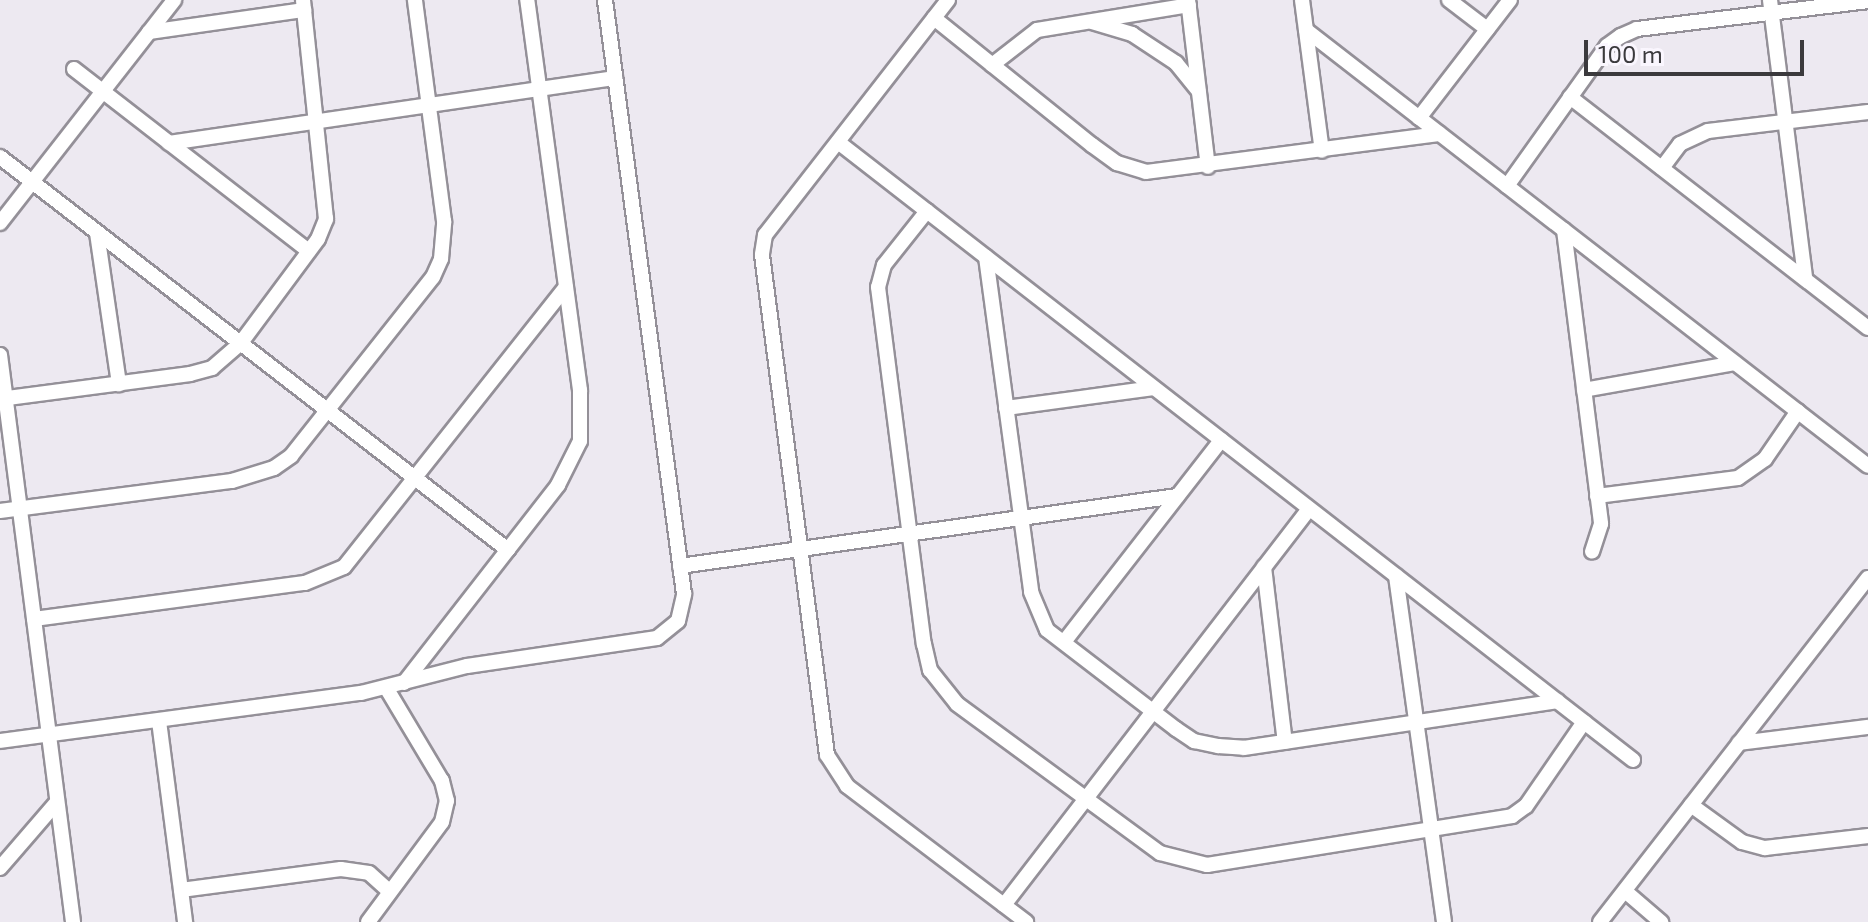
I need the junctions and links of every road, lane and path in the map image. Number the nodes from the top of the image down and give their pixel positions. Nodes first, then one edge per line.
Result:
1 (174, 0) edge
2 (415, 0) edge
3 (527, 0) edge
4 (605, 0) edge
5 (948, 0) edge
6 (1302, 0) edge
7 (1449, 0) edge
8 (1510, 0) edge
9 (1868, 1) edge
10 (1188, 2) edge
11 (304, 5) edge
12 (1771, 6) edge
13 (934, 18) junction
14 (1086, 20) junction
15 (1487, 29) junction
16 (1306, 30) junction
17 (149, 32) junction
18 (992, 65) junction
19 (74, 69) dead end
20 (615, 78) junction
21 (539, 89) junction
22 (102, 91) junction
23 (1199, 91) junction
24 (1570, 97) junction
25 (429, 105) junction
26 (1868, 112) edge
27 (1419, 118) junction
28 (318, 121) junction
29 (1786, 122) junction
30 (1440, 134) junction
31 (838, 142) junction
32 (169, 143) junction
33 (1322, 151) junction
34 (0, 157) edge
35 (1208, 167) junction
36 (1662, 168) junction
37 (32, 182) junction
38 (1507, 186) junction
39 (927, 211) junction
40 (0, 223) edge
41 (1564, 230) junction
42 (97, 233) junction
43 (309, 251) junction
44 (986, 257) junction
45 (1805, 279) junction
46 (566, 287) junction
47 (1868, 327) edge
48 (240, 344) junction
49 (0, 355) edge
50 (1735, 363) junction
51 (119, 384) junction
52 (1154, 388) junction
53 (1584, 390) junction
54 (3, 399) edge
55 (1006, 408) junction
56 (327, 410) junction
57 (1798, 411) junction
58 (1221, 440) junction
59 (1868, 466) edge
60 (415, 478) junction
61 (1177, 496) junction
62 (1597, 496) junction
63 (20, 508) junction
64 (1309, 509) junction
65 (0, 511) edge
66 (1021, 518) junction
67 (910, 534) junction
68 (800, 549) junction
69 (508, 550) junction
70 (1592, 552) dead end
71 (680, 566) junction
72 (1264, 567) junction
73 (1396, 576) junction
74 (1868, 578) edge
75 (34, 619) junction
76 (1064, 642) junction
77 (404, 683) junction
78 (387, 689) junction
79 (1557, 701) junction
80 (1153, 711) junction
81 (159, 721) junction
82 (1416, 722) junction
83 (1584, 722) junction
84 (1868, 727) edge
85 (49, 735) junction
86 (0, 741) edge
87 (1285, 742) junction
88 (1739, 743) junction
89 (1633, 760) dead end
90 (1086, 799) junction
91 (57, 802) junction
92 (1691, 805) junction
93 (1431, 831) junction
94 (1868, 836) edge
95 (0, 868) edge
96 (181, 890) junction
97 (1625, 891) junction
98 (390, 892) junction
99 (1004, 905) junction
100 (73, 922) edge
101 (185, 922) edge
102 (368, 922) edge
103 (1026, 922) edge
104 (1444, 922) edge
105 (1600, 922) edge
106 (1661, 922) edge

1 - 17 street
2 - 25 street
3 - 21 street
4 - 20 street
5 - 13 street
6 - 16 street
7 - 15 street
8 - 15 street
9 - 12 street
10 - 14 street
10 - 23 street
11 - 17 street
11 - 28 street
12 - 24 street
12 - 29 street
13 - 18 street
13 - 31 street
14 - 18 street
14 - 23 street
15 - 27 street
16 - 27 street
16 - 33 street
17 - 22 street
18 - 35 street
19 - 22 street
20 - 21 street
20 - 71 street
21 - 25 street
21 - 46 street
22 - 32 street
22 - 37 street
23 - 35 street
24 - 36 street
24 - 38 street
25 - 28 street
25 - 56 street
26 - 29 street
27 - 30 street
28 - 32 street
28 - 43 street
29 - 36 street
29 - 45 street
30 - 33 street
30 - 38 street
31 - 39 street
31 - 68 street
32 - 43 street
33 - 35 street
34 - 37 street
36 - 45 street
37 - 40 street
37 - 42 street
38 - 41 street
39 - 44 street
39 - 67 street
41 - 50 street
41 - 53 street
42 - 48 street
42 - 51 street
43 - 48 street
44 - 52 street
44 - 55 street
45 - 47 street
46 - 60 street
46 - 69 street
48 - 51 street
48 - 56 street
49 - 54 street
50 - 53 street
50 - 57 street
51 - 54 street
52 - 55 street
52 - 58 street
53 - 62 street
54 - 63 street
55 - 66 street
56 - 60 street
56 - 63 street
57 - 59 street
57 - 62 street
58 - 61 street
58 - 64 street
60 - 69 street
60 - 75 street
61 - 66 street
61 - 76 street
62 - 70 street
63 - 65 street
63 - 75 street
64 - 72 street
64 - 73 street
66 - 67 street
66 - 76 street
67 - 68 street
67 - 90 street
68 - 71 street
68 - 99 street
69 - 77 street
71 - 77 street
72 - 80 street
72 - 87 street
73 - 79 street
73 - 82 street
74 - 88 street
75 - 85 street
76 - 80 street
77 - 78 street
78 - 81 street
78 - 98 street
79 - 82 street
79 - 83 street
80 - 87 street
80 - 90 street
81 - 85 street
81 - 96 street
82 - 87 street
82 - 93 street
83 - 89 street
83 - 93 street
84 - 88 street
85 - 86 street
85 - 91 street
88 - 92 street
90 - 93 street
90 - 99 street
91 - 95 street
91 - 100 street
92 - 94 street
92 - 97 street
93 - 104 street
96 - 98 street
96 - 101 street
97 - 105 street
97 - 106 street
98 - 102 street
99 - 103 street

